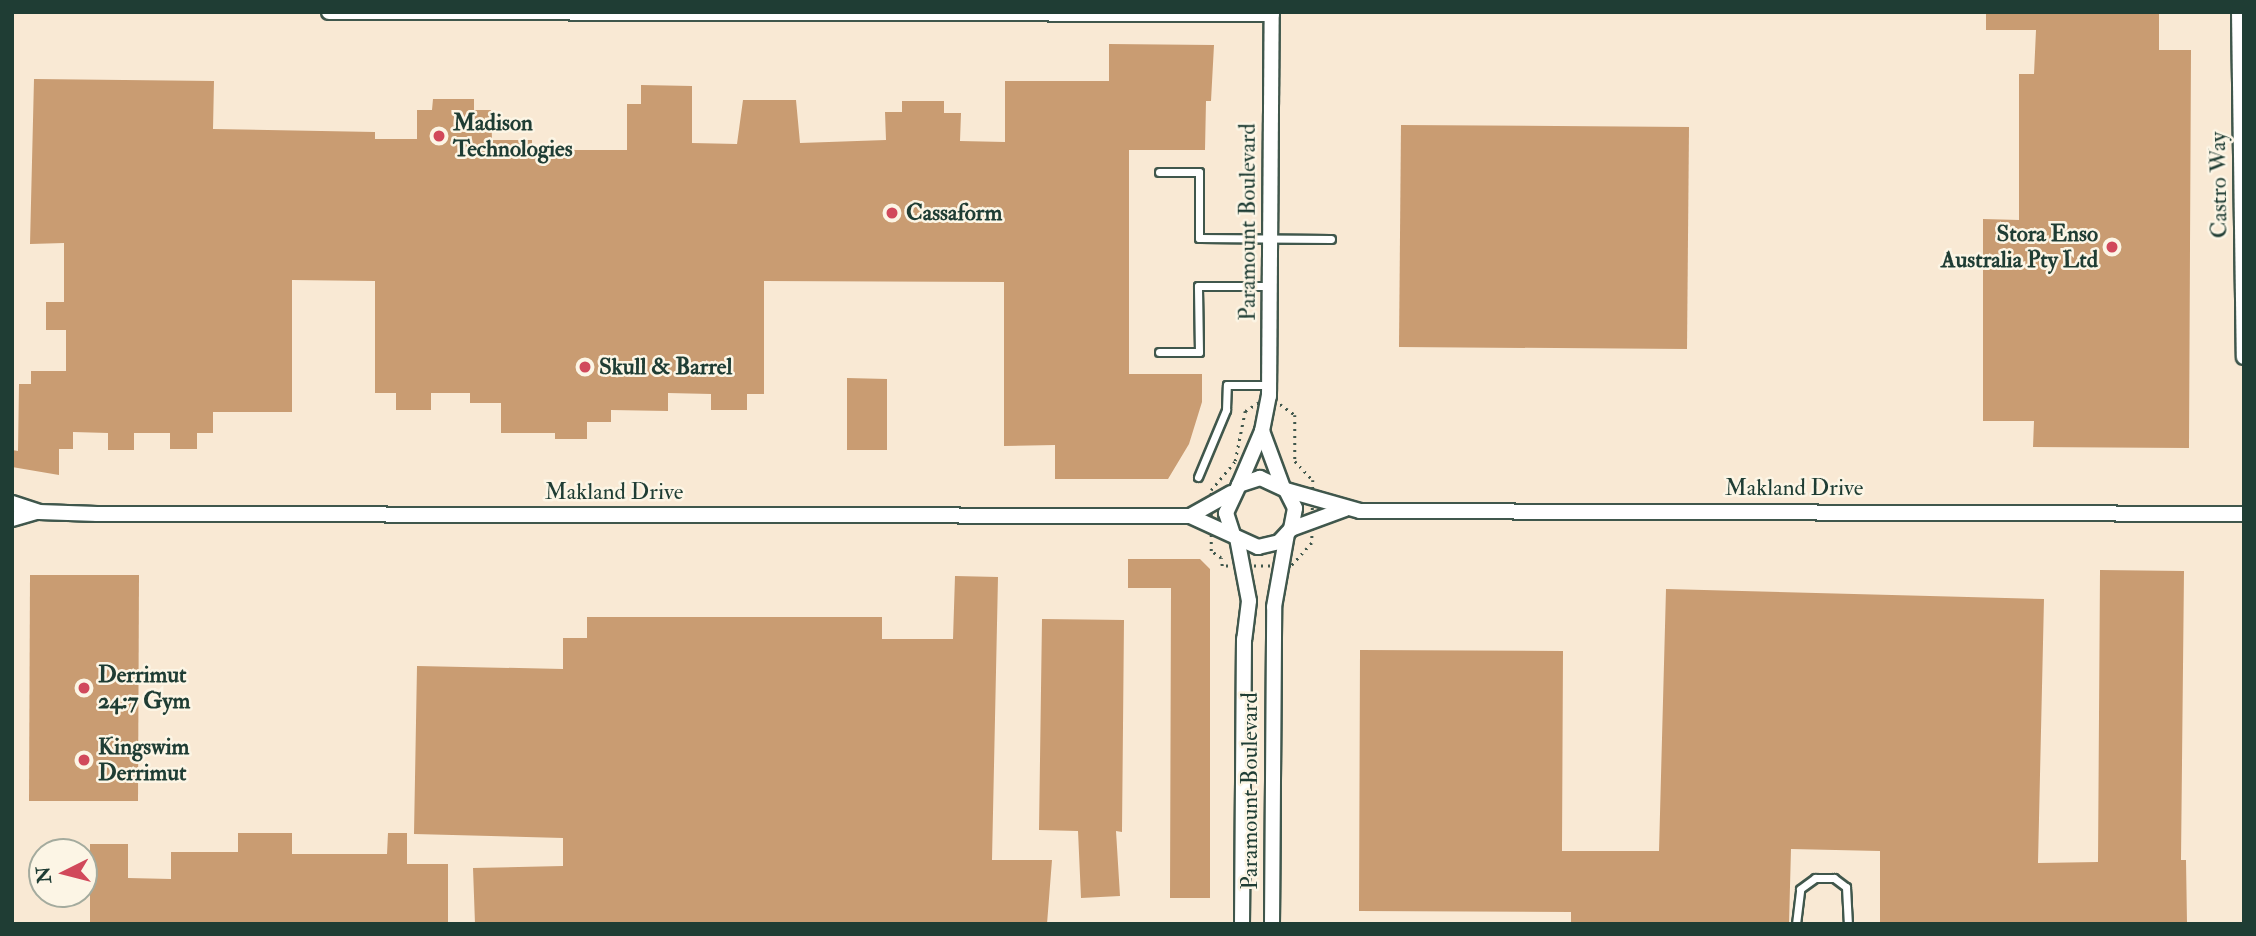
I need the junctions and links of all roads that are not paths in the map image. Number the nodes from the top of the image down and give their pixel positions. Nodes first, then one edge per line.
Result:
1 (329, 12) edge
2 (2239, 12) edge
3 (758, 13) edge
4 (831, 13) edge
5 (861, 13) edge
6 (936, 13) edge
7 (994, 13) edge
8 (1028, 13) edge
9 (1099, 13) edge
10 (1164, 13) edge
11 (1272, 13) edge
12 (1159, 172) dead end
13 (1270, 239) junction
14 (1331, 239) dead end
15 (1270, 286) junction
16 (1159, 352) dead end
17 (2244, 357) edge
18 (1269, 384) junction
19 (1262, 431) junction
20 (1199, 477) dead end
21 (1284, 488) junction
22 (1236, 489) junction
23 (12, 503) edge
24 (1345, 509) junction
25 (39, 512) junction
26 (2244, 514) edge
27 (1190, 516) junction
28 (12, 519) edge
29 (1289, 531) junction
30 (1235, 536) junction
31 (1242, 924) edge
32 (1272, 924) edge
33 (1796, 924) edge
34 (1848, 924) edge

1 - 3 street
2 - 17 street, Castro Way
3 - 4 street
4 - 5 street
5 - 6 street
6 - 7 street
7 - 8 street
8 - 9 street
9 - 10 street
10 - 11 street
11 - 13 street, Paramount Boulevard
12 - 13 lane
13 - 14 lane
13 - 15 street, Paramount Boulevard
15 - 16 lane
15 - 18 street, Paramount Boulevard
18 - 19 street, Paramount Boulevard
18 - 20 lane
19 - 21 street, Paramount Boulevard
19 - 22 street, Paramount Boulevard
21 - 22 street
21 - 24 street, Makland Drive
21 - 29 street
22 - 27 street, Makland Drive
22 - 30 street
23 - 25 street, Makland Drive
24 - 26 street, Makland Drive
24 - 29 street, Makland Drive
25 - 27 street, Makland Drive
25 - 28 street, Makland Drive
27 - 30 street, Makland Drive
29 - 30 street
29 - 32 street, Paramount Boulevard
30 - 31 street, Paramount Boulevard
33 - 34 lane

